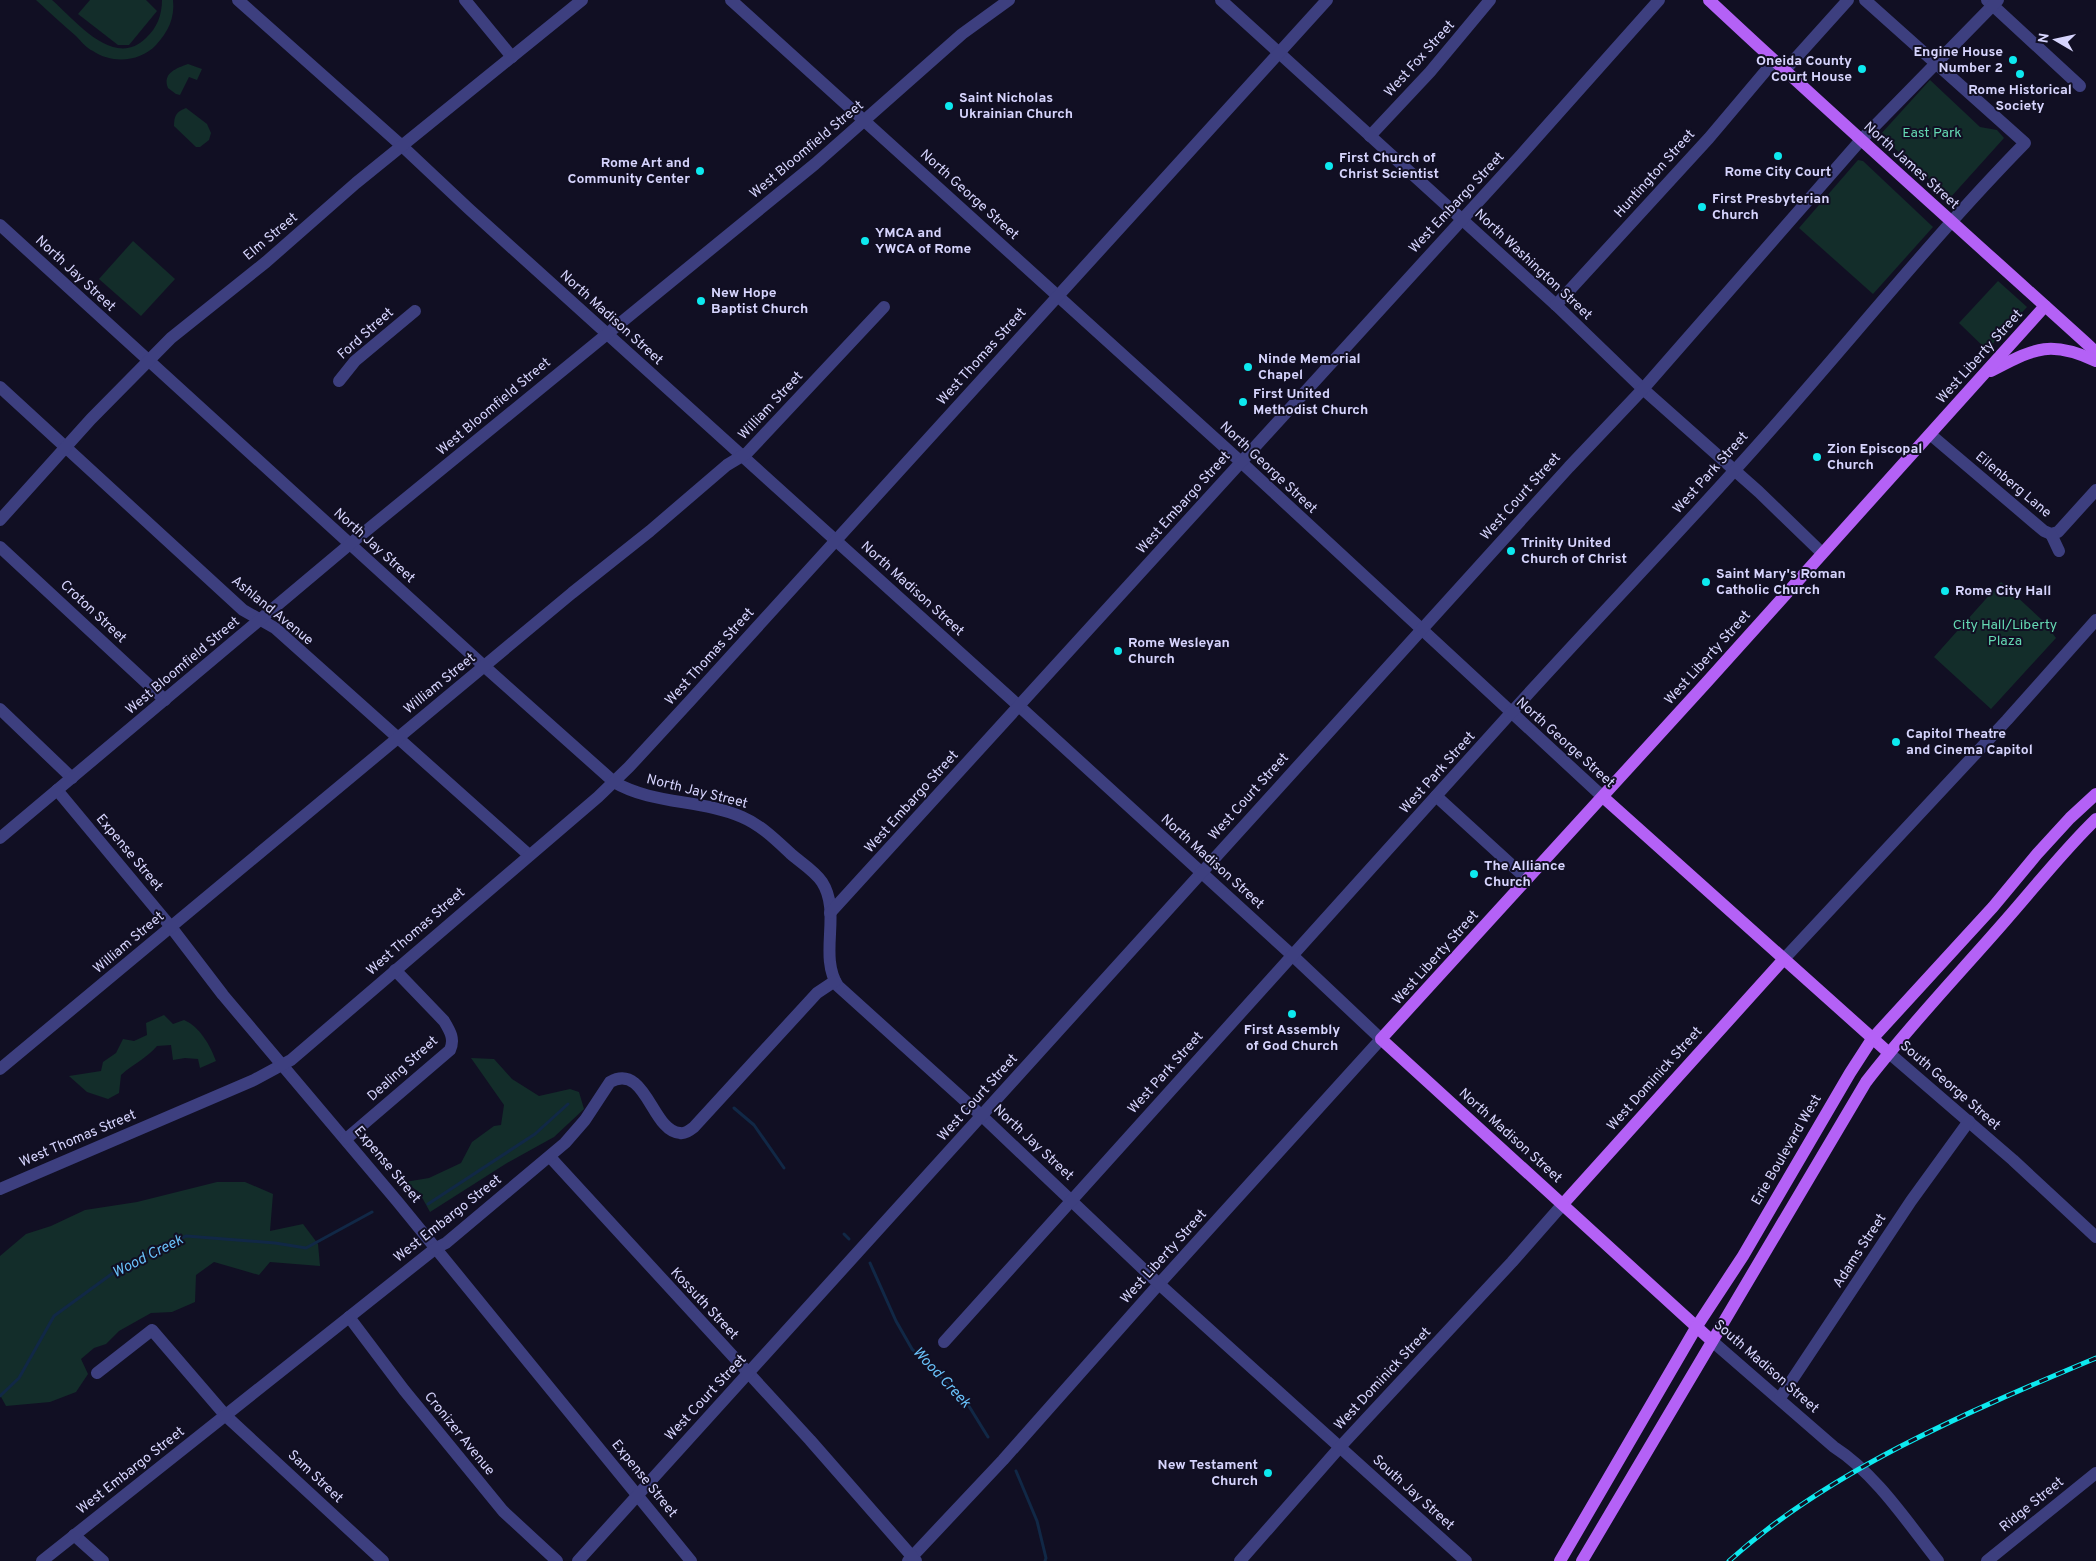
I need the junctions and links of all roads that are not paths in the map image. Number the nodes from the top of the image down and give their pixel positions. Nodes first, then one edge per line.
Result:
1 (238, 0) edge
2 (465, 0) edge
3 (582, 0) edge
4 (731, 0) edge
5 (1009, 0) edge
6 (1221, 0) edge
7 (1327, 0) edge
8 (1490, 0) edge
9 (1660, 0) edge
10 (1709, 0) edge
11 (1848, 0) edge
12 (1865, 0) edge
13 (1993, 2) edge
14 (1279, 53) junction
15 (512, 57) junction
16 (1774, 61) junction
17 (1935, 62) junction
18 (1785, 70) junction
19 (2080, 86) dead end
20 (865, 121) junction
21 (1370, 136) junction
22 (1860, 140) junction
23 (402, 146) junction
24 (1461, 219) junction
25 (1951, 222) junction
26 (0, 225) edge
27 (1057, 296) junction
28 (1556, 305) junction
29 (2045, 306) junction
30 (884, 307) dead end
31 (415, 311) dead end
32 (606, 334) junction
33 (2096, 352) edge
34 (147, 361) junction
35 (2096, 361) edge
36 (1985, 374) junction
37 (339, 381) dead end
38 (0, 387) edge
39 (1643, 389) junction
40 (1931, 435) junction
41 (66, 447) junction
42 (742, 455) junction
43 (1241, 462) junction
44 (1734, 471) junction
45 (2096, 490) edge
46 (0, 520) edge
47 (2051, 534) junction
48 (836, 541) junction
49 (350, 544) junction
50 (0, 547) edge
51 (2059, 551) dead end
52 (1822, 553) junction
53 (260, 620) junction
54 (2096, 620) edge
55 (1422, 630) junction
56 (485, 667) junction
57 (165, 700) junction
58 (1020, 707) junction
59 (0, 709) edge
60 (1511, 714) junction
61 (397, 739) junction
62 (72, 778) junction
63 (614, 782) junction
64 (57, 790) junction
65 (2096, 794) edge
66 (1436, 796) junction
67 (1603, 797) junction
68 (2096, 819) edge
69 (0, 838) edge
70 (530, 855) junction
71 (1200, 873) junction
72 (1527, 879) junction
73 (830, 912) junction
74 (171, 927) junction
75 (1294, 956) junction
76 (1783, 960) junction
77 (395, 970) junction
78 (835, 981) junction
79 (1382, 1039) junction
80 (1872, 1039) junction
81 (1889, 1053) junction
82 (283, 1065) junction
83 (0, 1069) edge
84 (982, 1116) junction
85 (1969, 1122) junction
86 (346, 1140) junction
87 (550, 1158) junction
88 (0, 1189) edge
89 (1072, 1199) junction
90 (1563, 1204) junction
91 (2096, 1237) edge
92 (436, 1248) junction
93 (1159, 1284) junction
94 (349, 1317) junction
95 (1697, 1326) junction
96 (1712, 1341) junction
97 (944, 1342) dead end
98 (97, 1373) dead end
99 (748, 1374) junction
100 (1780, 1398) junction
101 (226, 1416) junction
102 (1340, 1447) junction
103 (2096, 1473) edge
104 (638, 1495) junction
105 (74, 1535) junction
106 (912, 1560) edge
107 (42, 1561) edge
108 (103, 1561) edge
109 (383, 1561) edge
110 (557, 1561) edge
111 (578, 1561) edge
112 (691, 1561) edge
113 (1240, 1561) edge
114 (1466, 1561) edge
115 (1560, 1561) edge
116 (1582, 1561) edge
117 (1938, 1561) edge
118 (1987, 1561) edge

1 - 23 street, North Madison Street
2 - 15 street
3 - 15 street, Elm Street
4 - 20 street, North George Street
5 - 20 street, West Bloomfield Street
6 - 14 street, North Washington Street
7 - 14 street, West Thomas Street
8 - 21 street, West Fox Street
9 - 24 street, West Embargo Street
10 - 16 main road, North James Street
11 - 18 street
12 - 17 street
13 - 17 street, West Court Street
13 - 19 street
14 - 21 street, North Washington Street
14 - 27 street, West Thomas Street
15 - 23 street, Elm Street
16 - 18 main road, North James Street
16 - 28 street, Huntington Street
17 - 22 street, West Court Street
17 - 25 street, West Park Street
18 - 22 main road, North James Street
20 - 27 street, North George Street
20 - 32 street, West Bloomfield Street
21 - 24 street, North Washington Street
22 - 25 main road, North James Street
22 - 39 street, West Court Street
23 - 32 street, North Madison Street
23 - 34 street, Elm Street
24 - 28 street, North Washington Street
24 - 43 street, West Embargo Street
25 - 29 main road, North James Street
25 - 44 street, West Park Street
26 - 34 street, North Jay Street
27 - 43 street, North George Street
27 - 48 street, West Thomas Street
28 - 39 street, North Washington Street
29 - 33 main road, North James Street
29 - 36 main road, West Liberty Street
30 - 42 street, William Street
31 - 37 street, Ford Street
32 - 42 street, North Madison Street
32 - 49 street, West Bloomfield Street
34 - 41 street, Elm Street
34 - 49 street, North Jay Street
35 - 36 main road
36 - 40 main road, West Liberty Street
38 - 41 street, Ashland Avenue
39 - 44 street, North Washington Street
39 - 55 street, West Court Street
40 - 47 street, Eilenberg Lane
40 - 52 main road, West Liberty Street
41 - 46 street, Elm Street
41 - 53 street, Ashland Avenue
42 - 48 street, North Madison Street
42 - 56 street, William Street
43 - 55 street, North George Street
43 - 58 street, West Embargo Street
44 - 52 street, North Washington Street
44 - 60 street, West Park Street
45 - 47 street, Eilenberg Lane
47 - 51 street
48 - 58 street, North Madison Street
48 - 63 street, West Thomas Street
49 - 53 street, West Bloomfield Street
49 - 56 street, North Jay Street
50 - 57 street, Croton Street
52 - 67 main road, West Liberty Street
53 - 57 street, West Bloomfield Street
53 - 61 street, Ashland Avenue
54 - 76 street, West Dominick Street
55 - 60 street, North George Street
55 - 71 street, West Court Street
56 - 61 street, William Street
56 - 63 street, North Jay Street
57 - 62 street, West Bloomfield Street
58 - 71 street, North Madison Street
58 - 73 street, West Embargo Street
59 - 62 street
60 - 66 street, West Park Street
60 - 67 street, North George Street
61 - 70 street, Ashland Avenue
61 - 74 street, William Street
62 - 64 street, West Bloomfield Street
63 - 70 street, West Thomas Street
63 - 73 street, North Jay Street
64 - 69 street, West Bloomfield Street
64 - 74 street, Expense Street
65 - 80 main road, Erie Boulevard West
66 - 72 street
66 - 75 street, West Park Street
67 - 72 main road, West Liberty Street
67 - 76 main road, North George Street
68 - 81 main road
70 - 77 street, West Thomas Street
71 - 75 street, North Madison Street
71 - 84 street, West Court Street
72 - 79 main road, West Liberty Street
73 - 78 street, North Jay Street
74 - 82 street, Expense Street
74 - 83 street, William Street
75 - 79 street, North Madison Street
75 - 89 street, West Park Street
76 - 80 main road, South George Street
76 - 90 main road, West Dominick Street
77 - 82 street, West Thomas Street
77 - 86 street, Dealing Street
78 - 84 street, North Jay Street
78 - 87 street, West Embargo Street
79 - 90 main road, North Madison Street
79 - 93 street, West Liberty Street
80 - 81 main road, South George Street
80 - 95 main road, Erie Boulevard West
81 - 85 street, South George Street
81 - 96 main road
82 - 86 street, Expense Street
82 - 88 street, West Thomas Street
84 - 89 street, North Jay Street
84 - 99 street, West Court Street
85 - 91 street, South George Street
85 - 100 street, Adams Street
86 - 92 street, Expense Street
87 - 92 street, West Embargo Street
87 - 99 street, Kossuth Street
89 - 93 street, North Jay Street
89 - 97 street, West Park Street
90 - 95 main road, South Madison Street
90 - 102 street, West Dominick Street
92 - 94 street, West Embargo Street
92 - 104 street, Expense Street
93 - 102 street, North Jay Street
93 - 106 street, West Liberty Street
94 - 101 street, West Embargo Street
94 - 110 street, Cronizer Avenue
95 - 96 main road, South Madison Street
95 - 115 main road, Erie Boulevard West
96 - 100 street, South Madison Street
96 - 116 main road
98 - 101 street, Sam Street
99 - 104 street, West Court Street
99 - 106 street, Kossuth Street
100 - 117 street, South Madison Street
101 - 105 street, West Embargo Street
101 - 109 street, Sam Street
102 - 113 street, West Dominick Street
102 - 114 street, South Jay Street
103 - 118 street, Ridge Street
104 - 111 street, West Court Street
104 - 112 street, Expense Street
105 - 107 street, West Embargo Street
105 - 108 street

